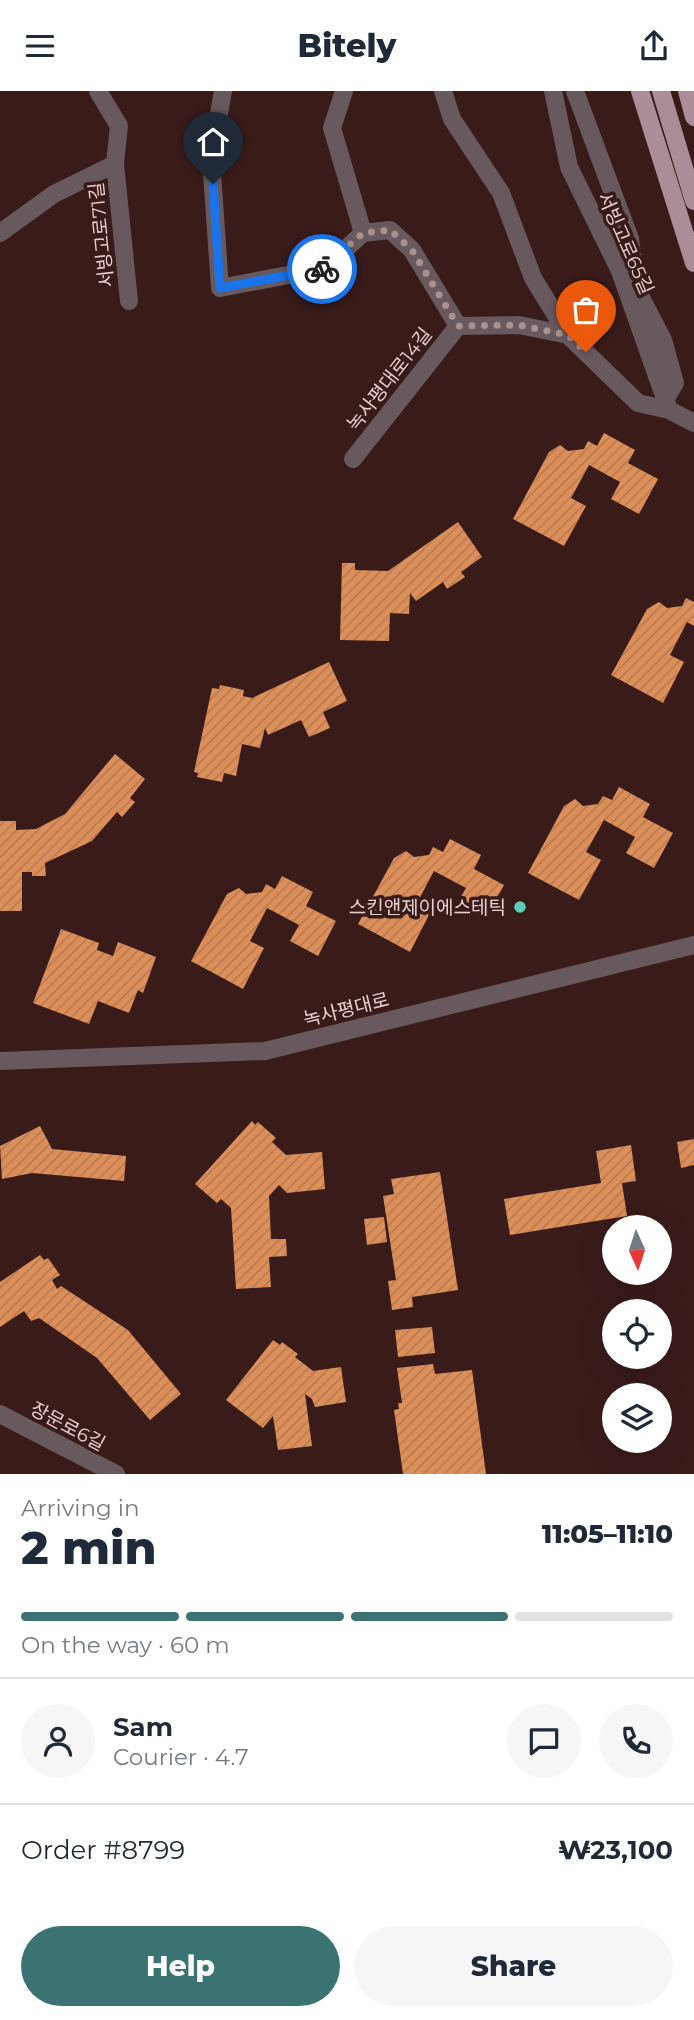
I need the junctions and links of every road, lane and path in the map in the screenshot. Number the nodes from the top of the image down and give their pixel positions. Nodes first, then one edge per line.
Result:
1 (98, 91) edge
2 (223, 91) edge
3 (344, 91) edge
4 (443, 91) edge
5 (553, 91) edge
6 (575, 91) edge
7 (640, 91) edge
8 (661, 91) edge
9 (687, 91) edge
10 (694, 117) edge
11 (115, 164) junction
12 (694, 201) edge
13 (0, 233) edge
14 (363, 233) junction
15 (694, 263) edge
16 (129, 301) dead end
17 (458, 326) junction
18 (568, 335) junction
19 (667, 405) junction
20 (694, 423) edge
21 (354, 459) dead end
22 (694, 945) edge
23 (0, 1061) edge
24 (0, 1414) edge
25 (116, 1474) edge

1 - 11 street, 서빙고로71길
2 - 14 street
3 - 14 street
4 - 18 street
5 - 19 street, 서빙고로65길
6 - 19 street
7 - 15 main road
8 - 12 main road
9 - 10 main road
11 - 13 street, 서빙고로71길
11 - 16 street, 서빙고로71길
14 - 17 street, 녹사평대로14길
17 - 18 street, 녹사평대로14길
17 - 21 street, 녹사평대로14길
18 - 19 street
19 - 20 street
22 - 23 street, 녹사평대로
24 - 25 street, 장문로6길

